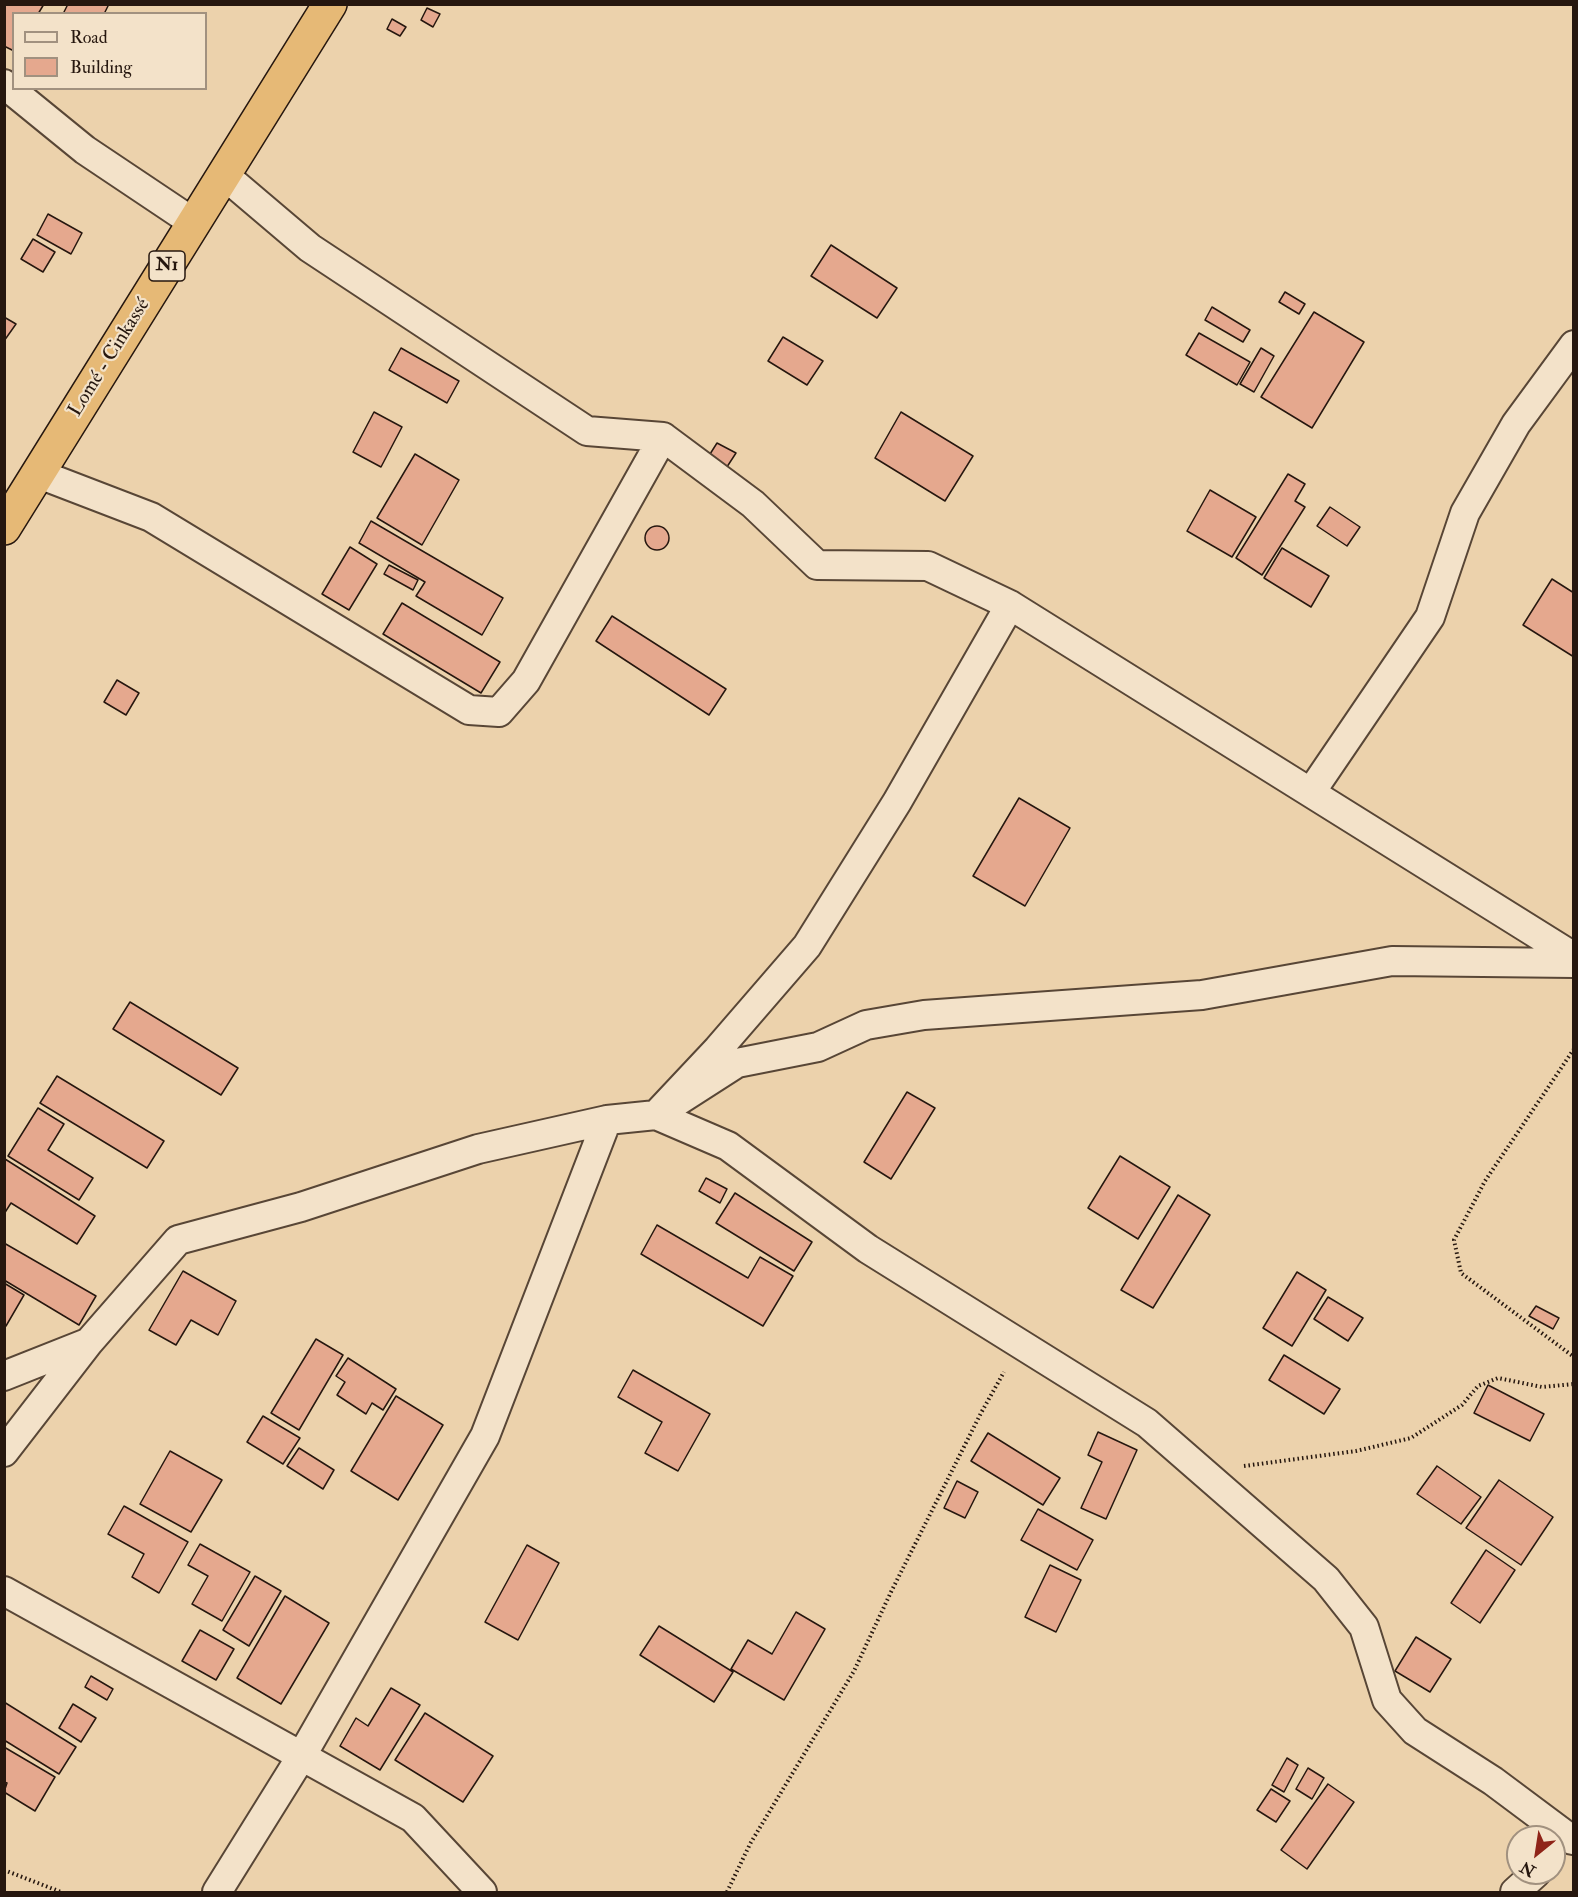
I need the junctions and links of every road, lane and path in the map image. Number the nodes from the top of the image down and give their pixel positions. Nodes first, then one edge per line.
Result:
1 (330, 4) edge
2 (4, 84) edge
3 (224, 174) junction
4 (194, 222) junction
5 (1574, 345) edge
6 (663, 437) junction
7 (39, 474) junction
8 (4, 528) edge
9 (1010, 605) junction
10 (1311, 792) junction
11 (1574, 957) edge
12 (1574, 963) edge
13 (1574, 1049) edge
14 (656, 1115) junction
15 (607, 1120) junction
16 (89, 1342) junction
17 (1020, 1344) junction
18 (1574, 1357) edge
19 (4, 1376) edge
20 (1574, 1384) edge
21 (4, 1452) edge
22 (1202, 1470) junction
23 (4, 1592) edge
24 (302, 1757) junction
25 (1567, 1845) edge
26 (4, 1870) edge
27 (61, 1893) edge
28 (217, 1893) edge
29 (482, 1893) edge
30 (727, 1893) edge

1 - 3 highway, Lomé - Cinkassé / N1
2 - 4 street
3 - 4 highway, Lomé - Cinkassé / N1
3 - 6 street
4 - 7 highway, Lomé - Cinkassé / N1
5 - 10 street
6 - 7 street
6 - 9 street
7 - 8 highway, Lomé - Cinkassé / N1
9 - 10 street
9 - 14 street
10 - 11 street
12 - 14 street
13 - 18 path
14 - 15 street
14 - 17 street
15 - 16 street
15 - 24 street
16 - 19 street
16 - 21 street
17 - 22 street
17 - 30 path
20 - 22 path
22 - 25 street
23 - 24 street
24 - 28 street
24 - 29 street
26 - 27 path

